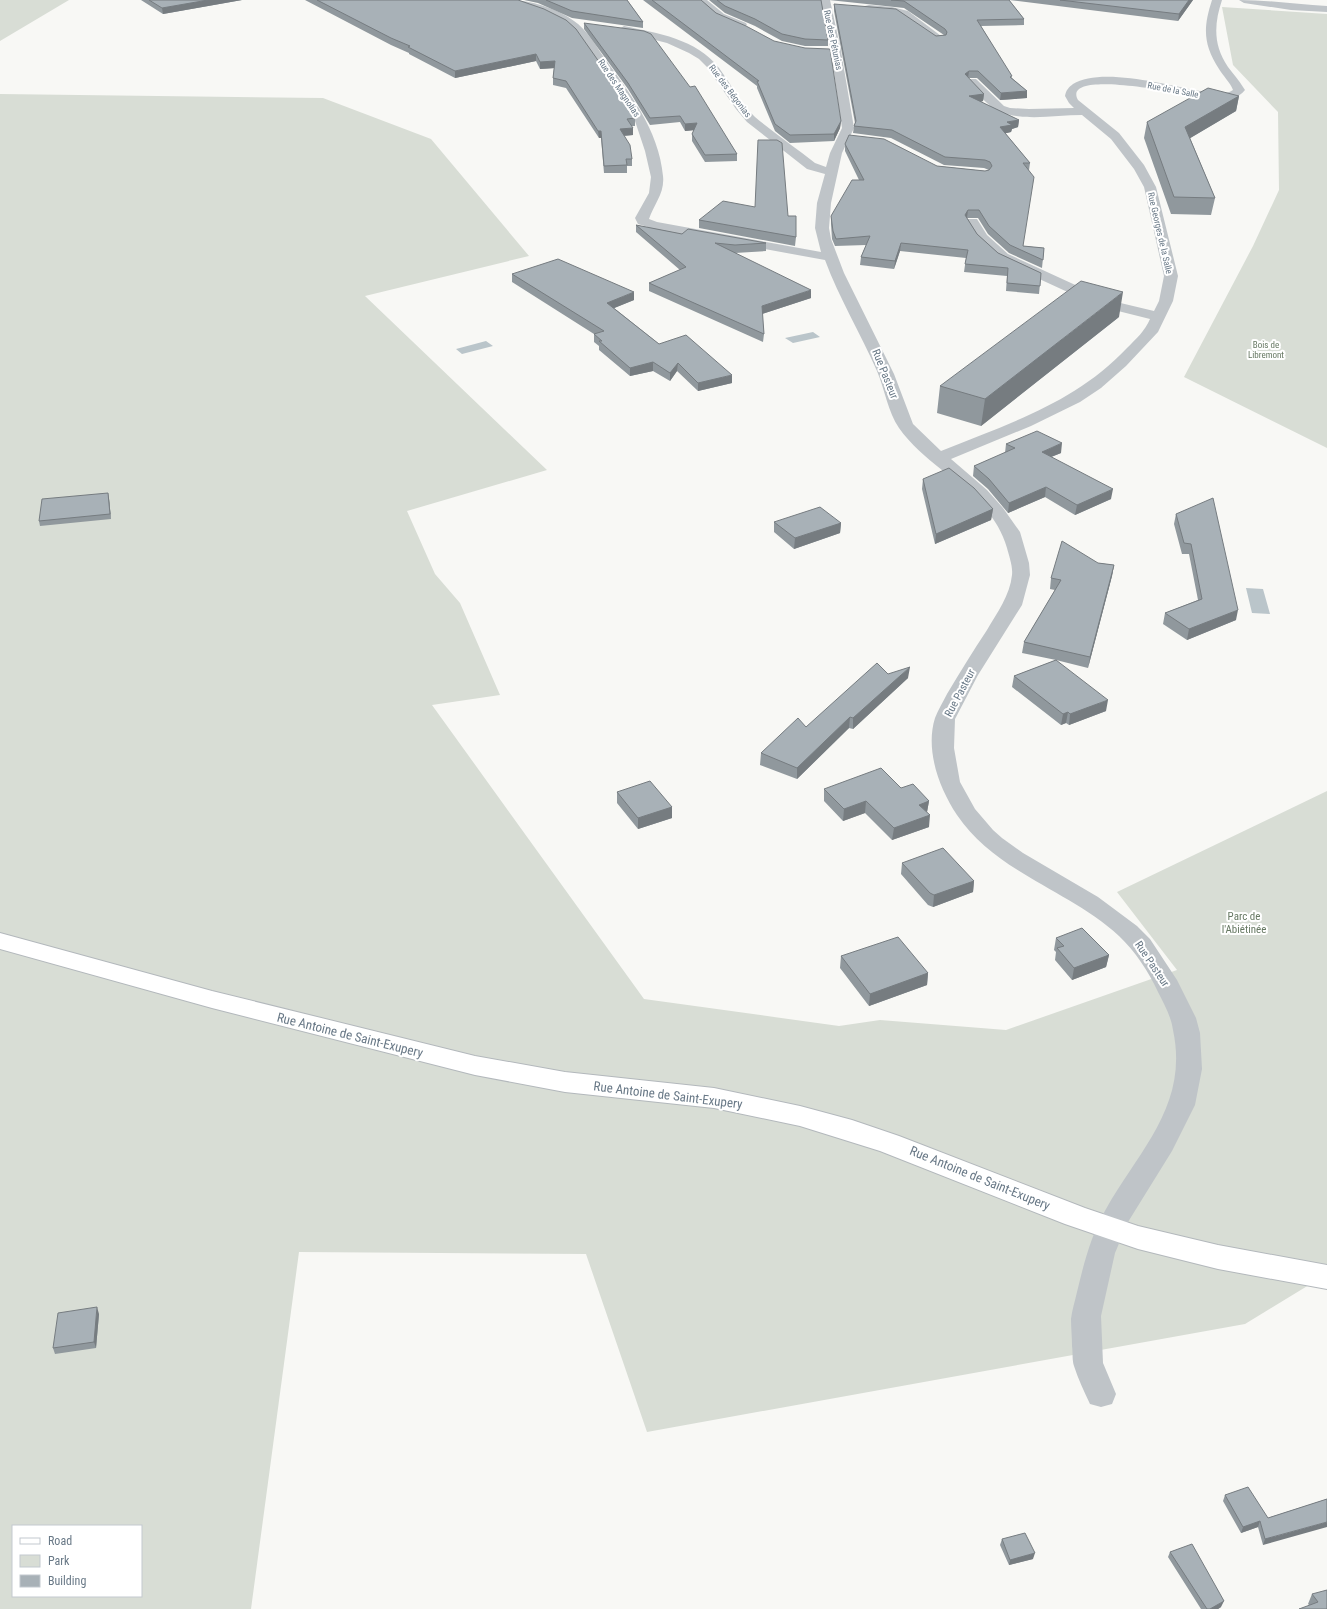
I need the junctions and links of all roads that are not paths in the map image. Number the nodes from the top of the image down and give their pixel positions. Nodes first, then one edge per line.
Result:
1 (514, 0) edge
2 (701, 0) edge
3 (1217, 0) edge
4 (1244, 0) edge
5 (825, 3) edge
6 (840, 6) edge
7 (855, 7) edge
8 (1327, 8) edge
9 (572, 23) junction
10 (589, 24) edge
11 (616, 28) edge
12 (750, 29) edge
13 (940, 39) edge
14 (972, 81) edge
15 (1079, 106) junction
16 (846, 111) joint
17 (832, 171) junction
18 (972, 222) edge
19 (830, 256) junction
20 (1159, 317) junction
21 (938, 458) junction
22 (0, 941) edge
23 (1110, 1229) junction
24 (1327, 1277) edge
25 (1101, 1394) dead end

1 - 9 street, Rue des Magnolias
2 - 12 street
3 - 15 street, Rue de la Salle
4 - 8 street
5 - 6 street
5 - 16 street, Rue des Pétunias
7 - 13 street
9 - 10 street
9 - 19 street, Rue des Magnolias
11 - 17 street, Rue des Bégonias
14 - 15 street
15 - 20 street, Rue Georges de la Salle
16 - 17 street, Rue Pasteur
17 - 19 street, Rue Pasteur
18 - 20 street
19 - 21 street, Rue Pasteur
20 - 21 street, Rue Georges de la Salle
21 - 23 street, Rue Pasteur
22 - 23 main road, Rue Antoine de Saint-Exupery
23 - 24 main road, Rue Antoine de Saint-Exupery
23 - 25 street, Rue Pasteur

